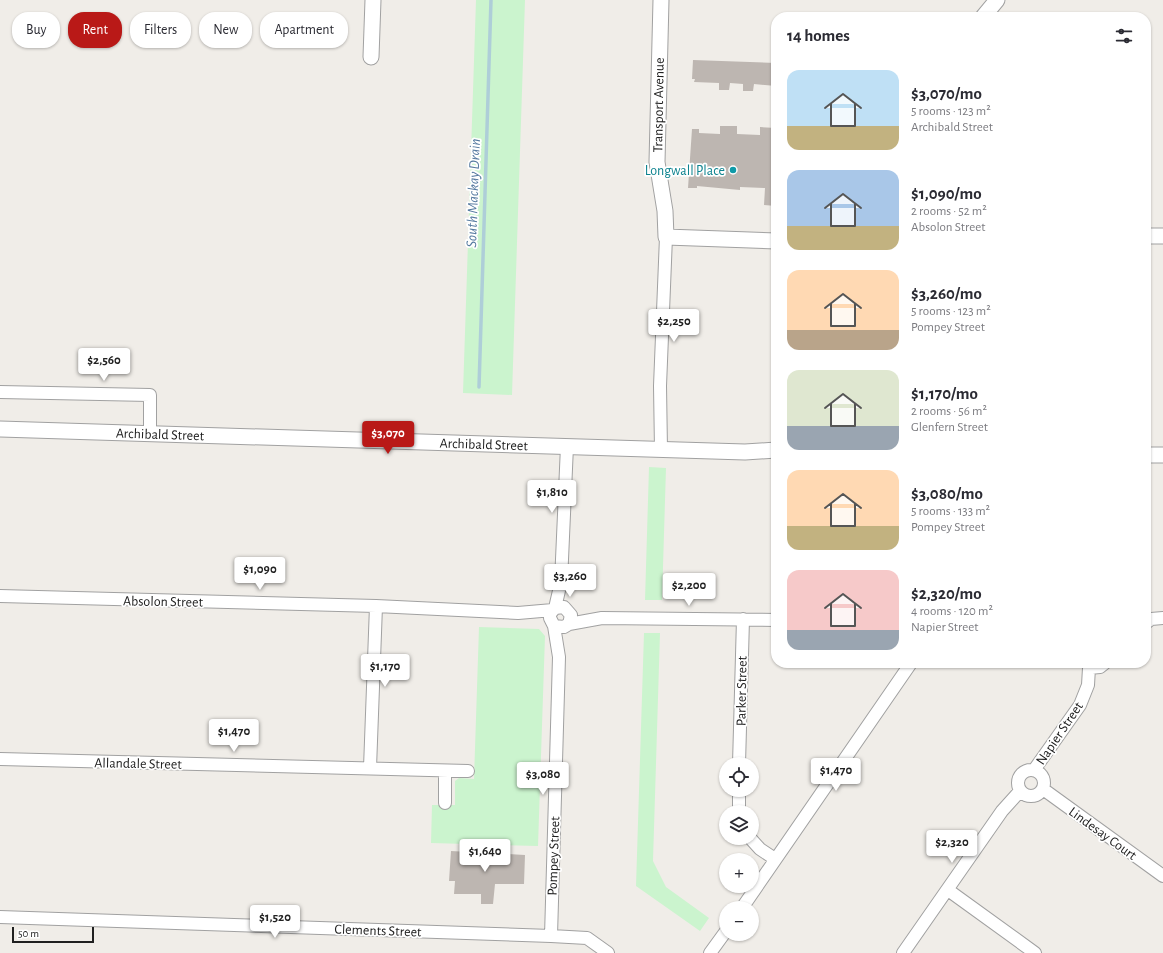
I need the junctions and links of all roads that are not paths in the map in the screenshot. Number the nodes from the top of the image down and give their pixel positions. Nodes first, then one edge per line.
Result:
1 (373, 0) edge
2 (661, 0) edge
3 (997, 0) edge
4 (987, 12) edge
5 (371, 57) dead end
6 (1151, 236) edge
7 (1163, 236) edge
8 (666, 237) junction
9 (771, 241) edge
10 (0, 392) edge
11 (0, 429) edge
12 (150, 434) junction
13 (567, 446) junction
14 (661, 450) junction
15 (771, 450) edge
16 (1151, 455) edge
17 (1163, 455) edge
18 (0, 596) edge
19 (376, 606) junction
20 (561, 609) junction
21 (518, 613) junction
22 (602, 618) junction
23 (1163, 618) edge
24 (743, 619) junction
25 (1151, 619) edge
26 (771, 620) edge
27 (552, 624) junction
28 (568, 625) junction
29 (560, 657) junction
30 (907, 668) edge
31 (1086, 668) edge
32 (739, 757) edge
33 (0, 759) edge
34 (370, 768) junction
35 (1034, 770) junction
36 (445, 771) junction
37 (468, 771) dead end
38 (1043, 789) junction
39 (1020, 791) junction
40 (445, 803) dead end
41 (756, 845) edge
42 (775, 860) junction
43 (1163, 876) edge
44 (948, 890) junction
45 (747, 901) edge
46 (0, 917) edge
47 (551, 936) junction
48 (719, 940) edge
49 (608, 953) edge
50 (710, 953) edge
51 (903, 953) edge
52 (1035, 953) edge

1 - 5 street
2 - 8 street, Transport Avenue
3 - 4 street
6 - 7 street
8 - 9 street
8 - 14 street, Transport Avenue
10 - 12 street
11 - 12 street, Archibald Street
12 - 13 street, Archibald Street
13 - 14 street, Archibald Street
13 - 20 street
14 - 15 street, Archibald Street
16 - 17 street
18 - 19 street, Absolon Street
19 - 21 street, Absolon Street
19 - 34 street
20 - 21 street, Absolon Street
20 - 22 street, Absolon Street
20 - 27 street
20 - 28 street
21 - 27 street, Absolon Street
22 - 24 street, Absolon Street
22 - 28 street, Absolon Street
23 - 25 street
24 - 26 street, Absolon Street
24 - 32 street, Parker Street
27 - 28 street
27 - 29 street, Pompey Street
28 - 29 street, Pompey Street
29 - 47 street, Pompey Street
30 - 42 street
31 - 35 street, Napier Street
33 - 34 street, Allandale Street
34 - 36 street, Allandale Street
35 - 38 street
35 - 39 street
36 - 37 street, Allandale Street
36 - 40 street
38 - 39 street
38 - 43 street, Lindesay Court
39 - 44 street
41 - 42 street
42 - 45 street
44 - 51 street
44 - 52 street
46 - 47 street, Clements Street
47 - 49 street, Clements Street
48 - 50 street

